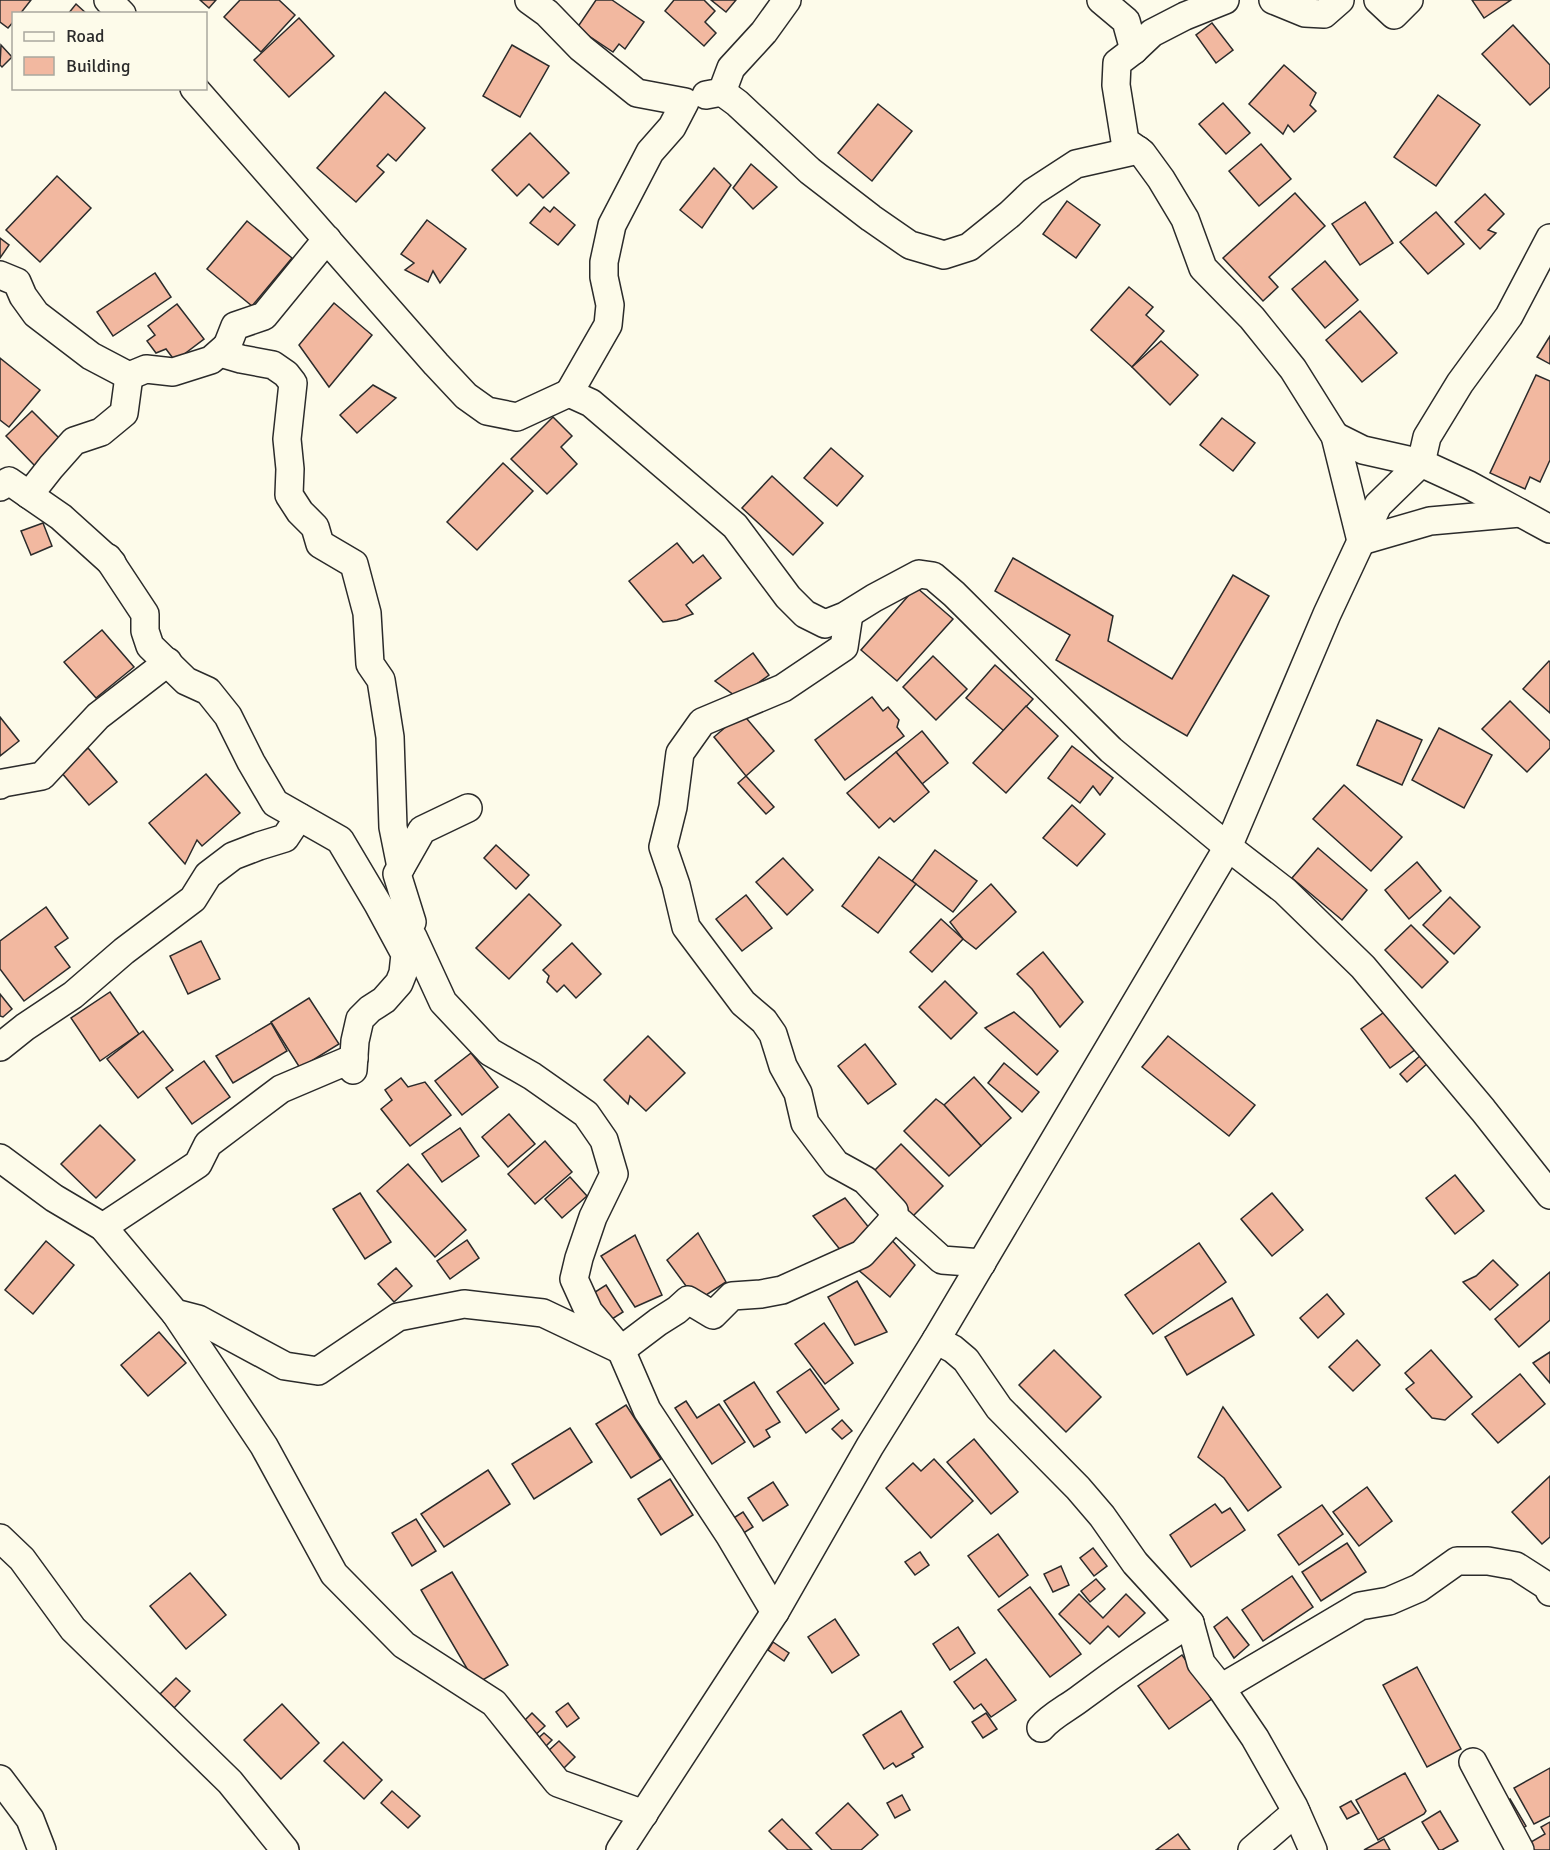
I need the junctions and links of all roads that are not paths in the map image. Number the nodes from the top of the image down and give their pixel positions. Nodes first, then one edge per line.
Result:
1 (108, 0) edge
2 (529, 0) edge
3 (787, 0) edge
4 (1101, 0) edge
5 (1225, 0) edge
6 (1272, 0) edge
7 (1378, 0) edge
8 (1409, 0) edge
9 (1327, 5) edge
10 (120, 12) edge
11 (1134, 50) junction
12 (196, 90) edge
13 (722, 92) junction
14 (678, 101) junction
15 (1138, 150) junction
16 (1550, 238) edge
17 (327, 239) junction
18 (0, 275) edge
19 (228, 345) junction
20 (129, 376) junction
21 (569, 393) junction
22 (1335, 436) junction
23 (1421, 464) junction
24 (9, 483) edge
25 (1520, 513) junction
26 (1550, 529) edge
27 (1361, 541) junction
28 (849, 614) junction
29 (168, 662) junction
30 (0, 785) edge
31 (468, 808) dead end
32 (299, 817) junction
33 (1228, 847) junction
34 (401, 867) junction
35 (391, 918) junction
36 (0, 1047) edge
37 (0, 1158) edge
38 (1550, 1195) edge
39 (891, 1222) junction
40 (103, 1227) junction
41 (982, 1263) junction
42 (175, 1313) junction
43 (936, 1340) junction
44 (621, 1350) junction
45 (0, 1538) edge
46 (1550, 1593) edge
47 (775, 1612) junction
48 (1190, 1623) junction
49 (1221, 1688) junction
50 (1041, 1728) dead end
51 (1473, 1762) dead end
52 (0, 1779) edge
53 (1296, 1812) junction
54 (644, 1814) junction
55 (42, 1850) edge
56 (285, 1850) edge
57 (620, 1850) edge
58 (1252, 1850) edge
59 (1313, 1850) edge
60 (1520, 1850) edge

1 - 10 street
2 - 14 street
3 - 13 street
4 - 11 street
5 - 11 street
6 - 9 street
7 - 8 street
11 - 15 street
12 - 17 street
13 - 14 street
13 - 15 street
14 - 21 street
15 - 22 street
16 - 23 street
17 - 19 street
17 - 21 street
18 - 20 street
19 - 20 street
19 - 34 street
20 - 24 street
21 - 28 street
22 - 23 street
22 - 27 street
23 - 25 street
23 - 27 street
24 - 29 street
25 - 26 street
25 - 27 street
27 - 33 street
28 - 33 street
28 - 39 street
29 - 30 street
29 - 32 street
31 - 34 street
32 - 35 street
32 - 36 street
33 - 38 street
33 - 41 street
34 - 35 street
35 - 40 street
35 - 44 street
37 - 40 street
39 - 41 street
39 - 44 street
40 - 42 street
41 - 43 street
42 - 44 street
42 - 54 street
43 - 47 street
43 - 48 street
44 - 47 street
45 - 56 street
46 - 49 street
47 - 54 street
48 - 49 street
48 - 50 street
49 - 53 street
51 - 60 street
52 - 55 street
53 - 58 street
53 - 59 street
54 - 57 street

